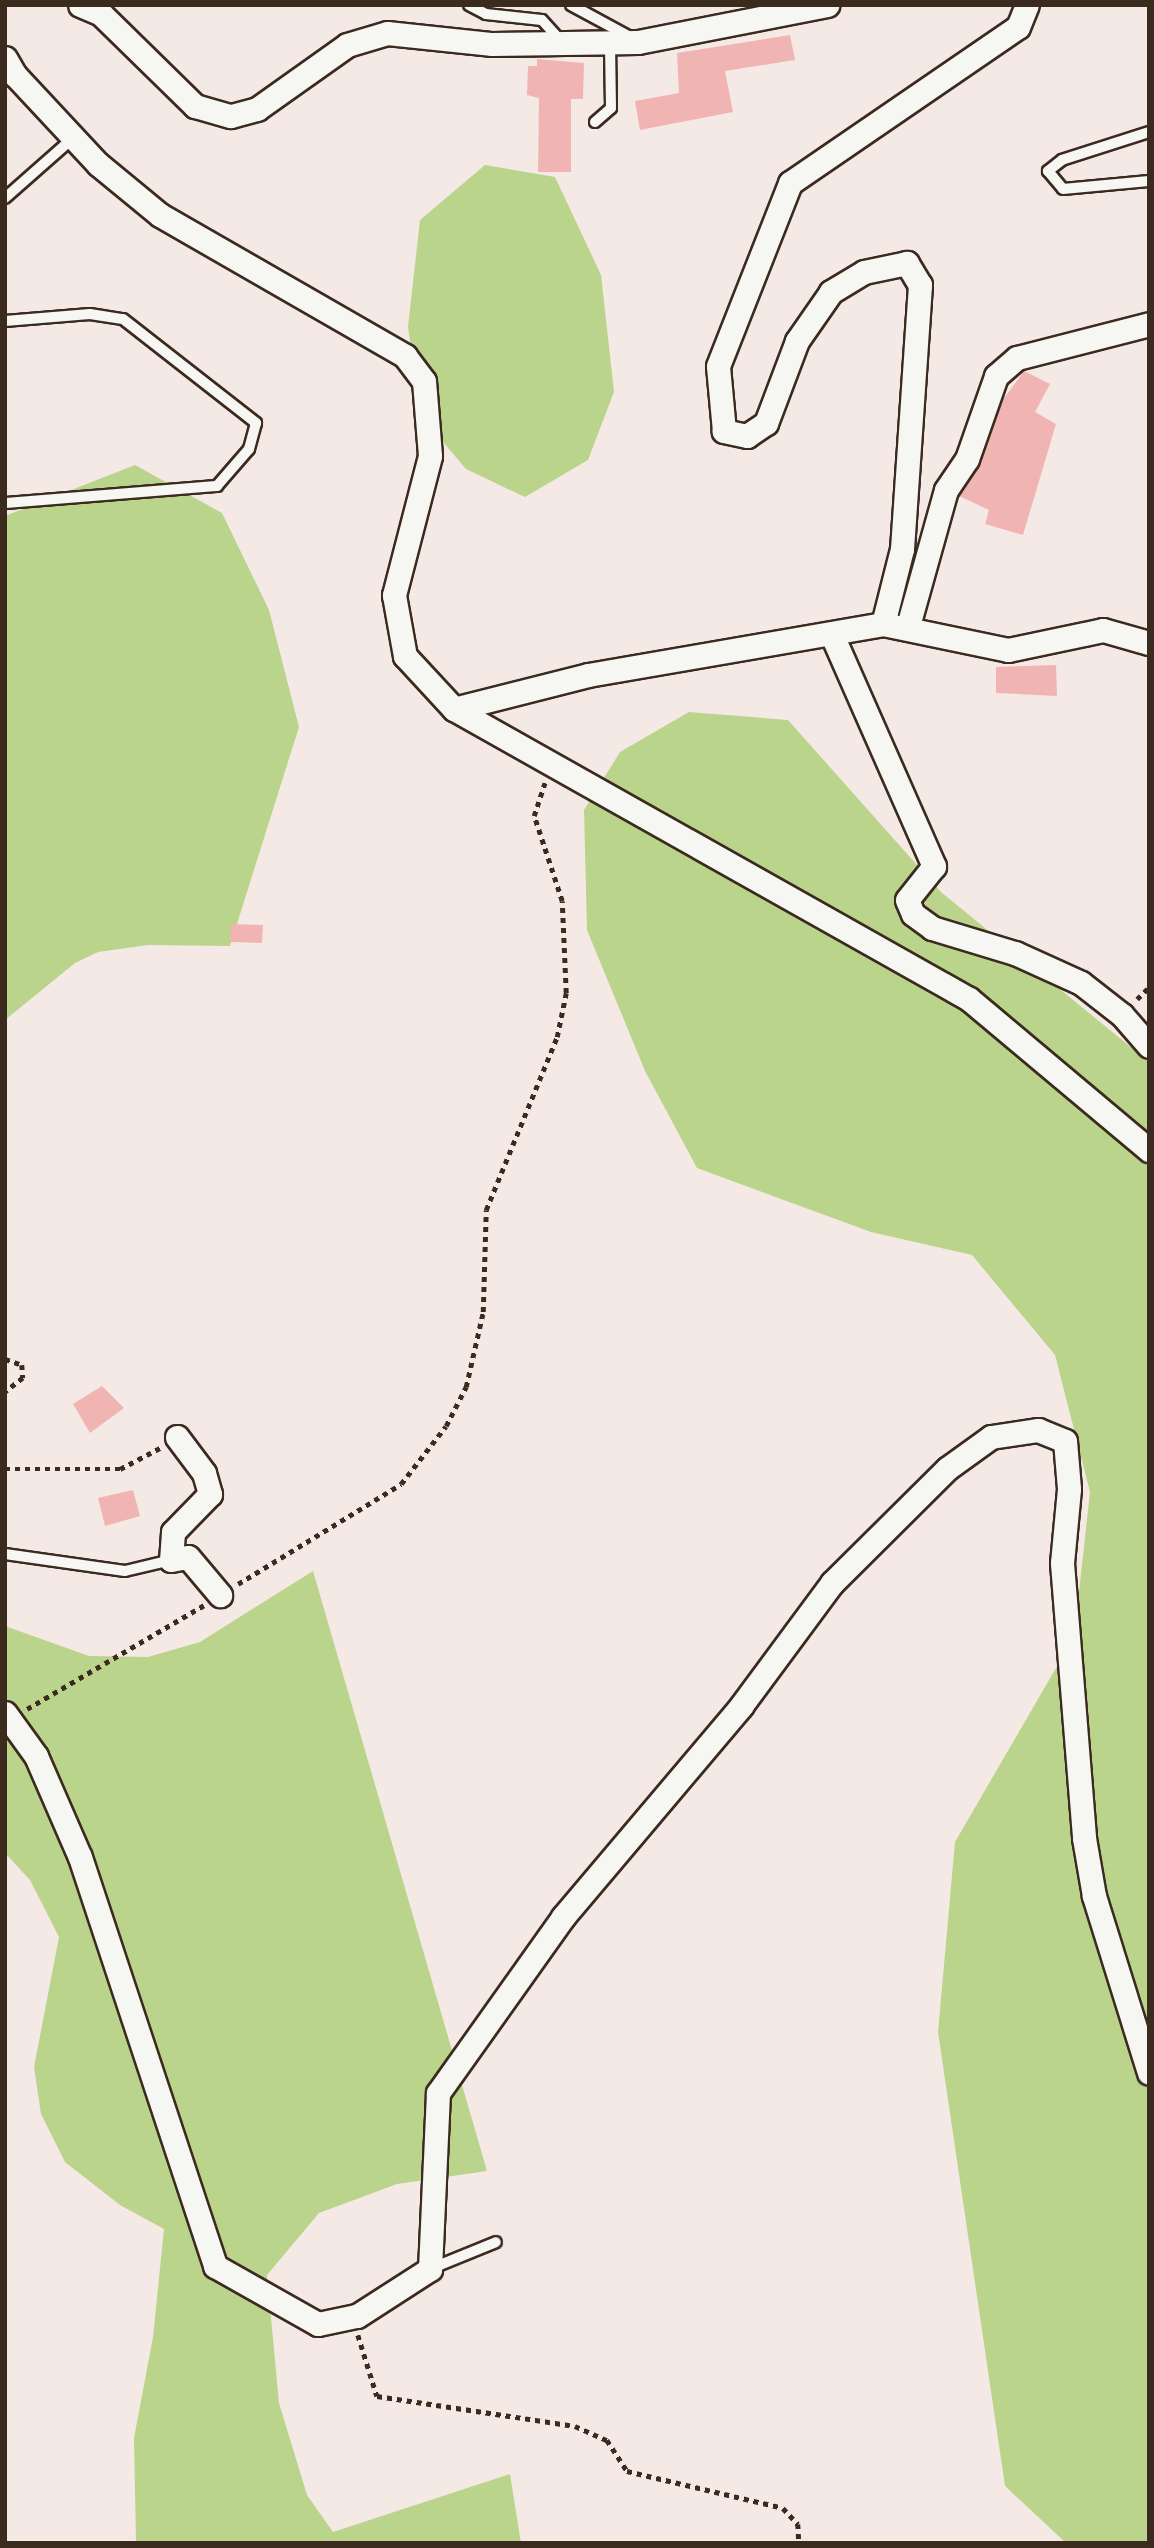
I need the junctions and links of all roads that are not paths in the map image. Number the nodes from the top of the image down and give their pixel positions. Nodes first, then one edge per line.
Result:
1 (80, 5) edge
2 (470, 5) edge
3 (571, 5) edge
4 (827, 5) edge
5 (1027, 5) edge
6 (559, 39) junction
7 (610, 41) junction
8 (638, 42) junction
9 (8, 71) edge
10 (595, 122) dead end
11 (1149, 132) edge
12 (73, 138) junction
13 (1149, 181) edge
14 (5, 198) edge
15 (5, 321) edge
16 (1149, 324) edge
17 (5, 503) edge
18 (883, 624) junction
19 (908, 626) junction
20 (832, 635) junction
21 (1149, 643) edge
22 (454, 709) junction
23 (1149, 1046) edge
24 (1149, 1150) edge
25 (177, 1437) road end
26 (5, 1554) edge
27 (171, 1560) junction
28 (220, 1595) road end
29 (8, 1715) edge
30 (1149, 2073) edge
31 (496, 2242) dead end
32 (430, 2269) junction

1 - 6 street
2 - 6 lane
3 - 8 lane
4 - 8 street
5 - 18 street
6 - 7 street
7 - 8 street
7 - 10 lane
9 - 12 street
11 - 13 lane
12 - 14 lane
12 - 22 street
15 - 17 lane
16 - 19 street
18 - 19 street
18 - 20 street
19 - 21 street
20 - 22 street
20 - 23 street
22 - 24 street
25 - 27 street
26 - 27 lane
27 - 28 street
29 - 32 street
30 - 32 street
31 - 32 lane

